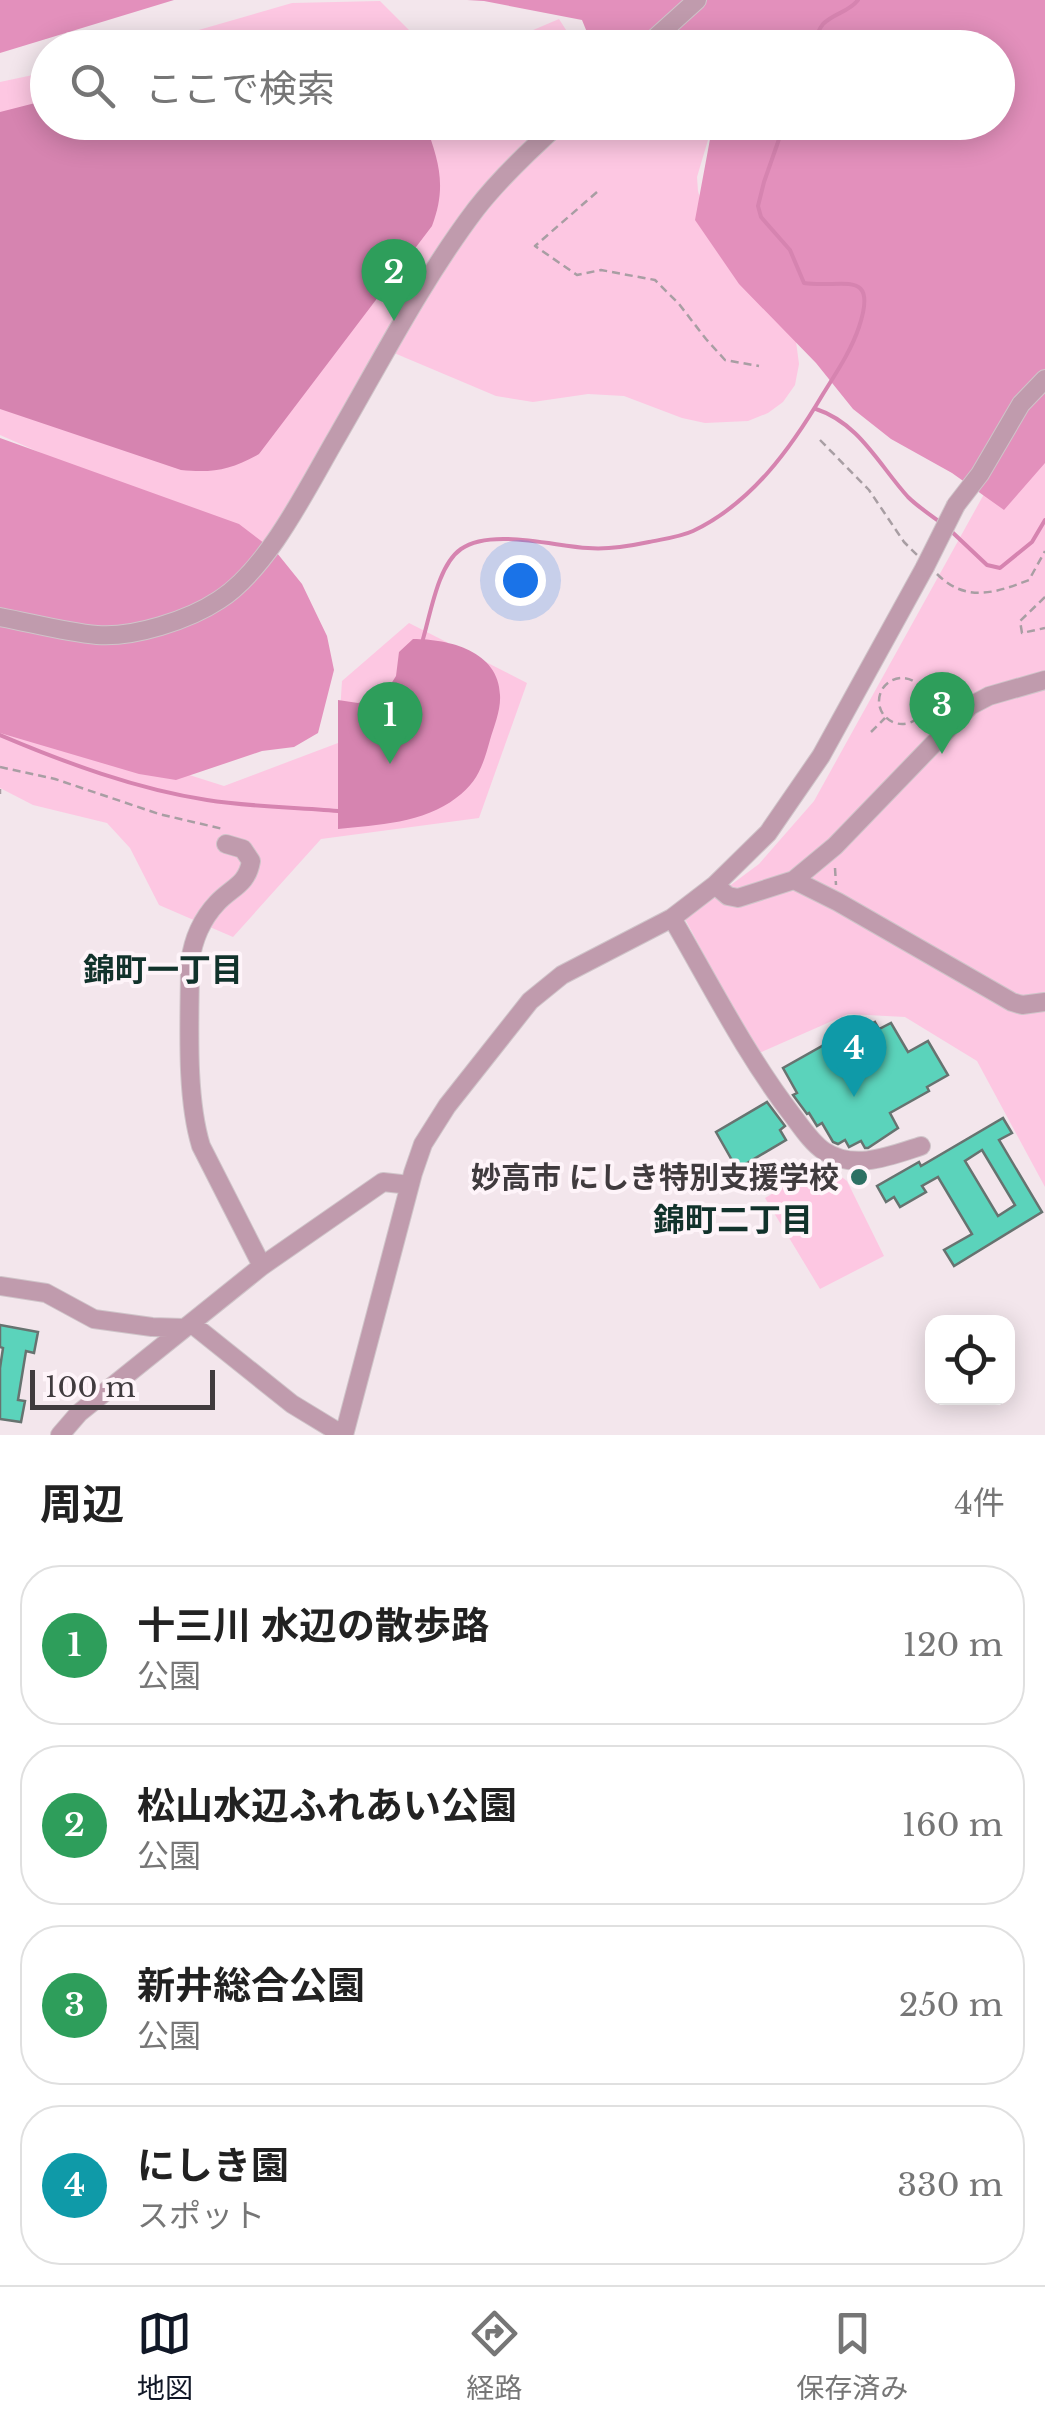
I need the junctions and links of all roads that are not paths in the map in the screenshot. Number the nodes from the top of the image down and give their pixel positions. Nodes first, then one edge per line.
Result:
1 (697, 0) edge
2 (664, 30) edge
3 (542, 140) edge
4 (1045, 379) edge
5 (0, 617) edge
6 (1045, 680) edge
7 (230, 838) road end
8 (794, 880) junction
9 (716, 885) junction
10 (672, 918) junction
11 (1045, 1002) edge
12 (920, 1146) dead end
13 (410, 1185) junction
14 (262, 1266) junction
15 (0, 1286) edge
16 (188, 1326) junction
17 (60, 1435) edge
18 (343, 1435) edge

1 - 2 street
3 - 5 street
4 - 9 street, bridge
6 - 8 street
7 - 14 street
8 - 9 street
8 - 11 street
9 - 10 street
10 - 12 street
10 - 13 street
13 - 14 street
13 - 18 street
14 - 16 street
15 - 16 street
16 - 17 street
16 - 18 street

